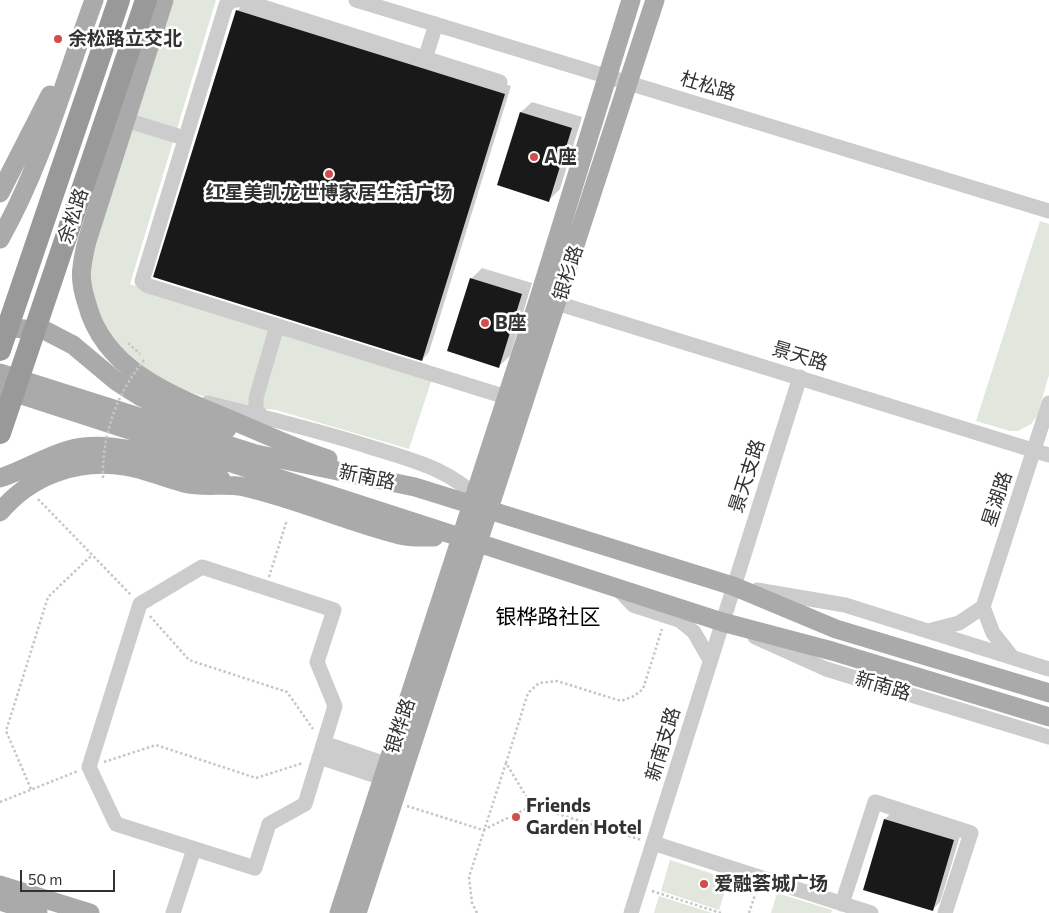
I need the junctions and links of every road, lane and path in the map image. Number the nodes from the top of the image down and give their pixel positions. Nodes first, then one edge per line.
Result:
1 (94, 0) edge
2 (119, 0) edge
3 (146, 0) edge
4 (164, 0) edge
5 (356, 0) edge
6 (631, 0) edge
7 (655, 0) edge
8 (436, 24) junction
9 (79, 42) junction
10 (425, 59) junction
11 (608, 76) junction
12 (500, 82) dead end
13 (629, 83) junction
14 (126, 120) junction
15 (184, 138) junction
16 (0, 194) edge
17 (1049, 211) edge
18 (0, 239) edge
19 (538, 298) junction
20 (558, 303) junction
21 (277, 326) junction
22 (0, 335) edge
23 (127, 342) dead end
24 (0, 350) edge
25 (145, 359) junction
26 (151, 364) dead end
27 (0, 373) edge
28 (800, 377) junction
29 (0, 388) edge
30 (173, 395) junction
31 (506, 397) junction
32 (1049, 403) edge
33 (260, 416) junction
34 (0, 433) edge
35 (1034, 450) junction
36 (305, 451) junction
37 (1049, 455) edge
38 (0, 478) edge
39 (103, 478) dead end
40 (243, 487) junction
41 (415, 487) junction
42 (42, 494) dead end
43 (473, 500) junction
44 (489, 511) junction
45 (0, 512) edge
46 (287, 520) dead end
47 (461, 539) junction
48 (479, 545) junction
49 (92, 555) junction
50 (732, 586) junction
51 (266, 588) junction
52 (619, 590) junction
53 (140, 604) junction
54 (983, 607) junction
55 (666, 616) junction
56 (722, 622) junction
57 (928, 631) junction
58 (1012, 657) junction
59 (710, 660) junction
60 (1049, 669) edge
61 (1049, 693) edge
62 (1049, 718) edge
63 (1049, 737) edge
64 (321, 750) junction
65 (506, 763) junction
66 (89, 767) junction
67 (394, 774) junction
68 (32, 789) junction
69 (0, 802) edge
70 (394, 802) junction
71 (532, 806) junction
72 (483, 830) junction
73 (653, 843) junction
74 (194, 849) junction
75 (760, 878) junction
76 (0, 885) edge
77 (639, 887) junction
78 (0, 901) edge
79 (842, 904) junction
80 (38, 913) edge
81 (90, 913) edge
82 (173, 913) edge
83 (339, 913) edge
84 (357, 913) edge
85 (477, 913) edge
86 (631, 913) edge
87 (721, 913) edge
88 (749, 913) edge
89 (871, 913) edge
90 (945, 913) edge

1 - 9 main road
2 - 24 highway, 余松路, bridge
3 - 34 highway, 余松路, bridge
4 - 14 main road
5 - 8 street, 杜松路
6 - 11 main road, 银杉路
7 - 13 main road, 银杉路
8 - 10 street
8 - 11 street, 杜松路
9 - 16 main road
9 - 18 main road
10 - 12 street
10 - 15 street
11 - 13 street, 杜松路
11 - 19 main road, 银杉路
13 - 17 street, 杜松路
13 - 20 main road, 银杉路
14 - 15 street
14 - 30 main road
15 - 21 street
19 - 20 street, 景天路
19 - 31 main road, 银杉路
20 - 28 street, 景天路
20 - 44 main road, 银杉路
21 - 31 street
21 - 33 street
22 - 36 main road, bridge
23 - 25 path
25 - 26 path
25 - 39 path, bridge
27 - 41 main road, 新南路
28 - 35 street, 景天路
28 - 50 street, 景天支路
29 - 47 main road, 新南路
30 - 33 street
30 - 36 main road
31 - 43 main road, 银杉路
32 - 35 street, 星湖路
33 - 36 street
33 - 43 street
35 - 37 street, 景天路
35 - 54 street, 星湖路
36 - 41 main road
38 - 40 main road
40 - 45 main road
40 - 47 main road
41 - 43 main road, 新南路
42 - 49 path
43 - 44 main road, 新南路
43 - 47 main road, 银杉路
44 - 48 main road, 银杉路
44 - 50 main road, 新南路
46 - 51 path
47 - 48 main road, 新南路
47 - 67 main road, 银桦路
48 - 52 main road, 新南路
48 - 67 main road, 银桦路
49 - 53 path
49 - 68 path
50 - 56 street, 新南支路
50 - 57 street, 新南路
50 - 61 main road, 新南路
51 - 53 street
51 - 64 street
52 - 55 street
52 - 56 main road, 新南路
53 - 64 path
53 - 66 street
54 - 57 street
54 - 58 street
55 - 59 street
55 - 65 path
56 - 59 street, 新南支路
56 - 62 main road, 新南路
56 - 63 street, 新南路
57 - 58 street, 新南路
58 - 60 street, 新南路
59 - 73 street, 新南支路
64 - 66 path
64 - 67 street
64 - 74 street
65 - 71 path
65 - 72 path
66 - 68 path
66 - 74 street
67 - 70 main road, 银桦路
67 - 83 main road, 银桦路
68 - 69 path
70 - 72 path
70 - 84 main road, 银桦路
71 - 72 path
71 - 73 path
72 - 85 path
73 - 75 street
73 - 77 street, 新南支路
74 - 82 street
75 - 79 street
75 - 88 path
76 - 81 main road
77 - 86 street, 新南支路
77 - 87 path
78 - 80 main road
79 - 89 street
79 - 90 street

